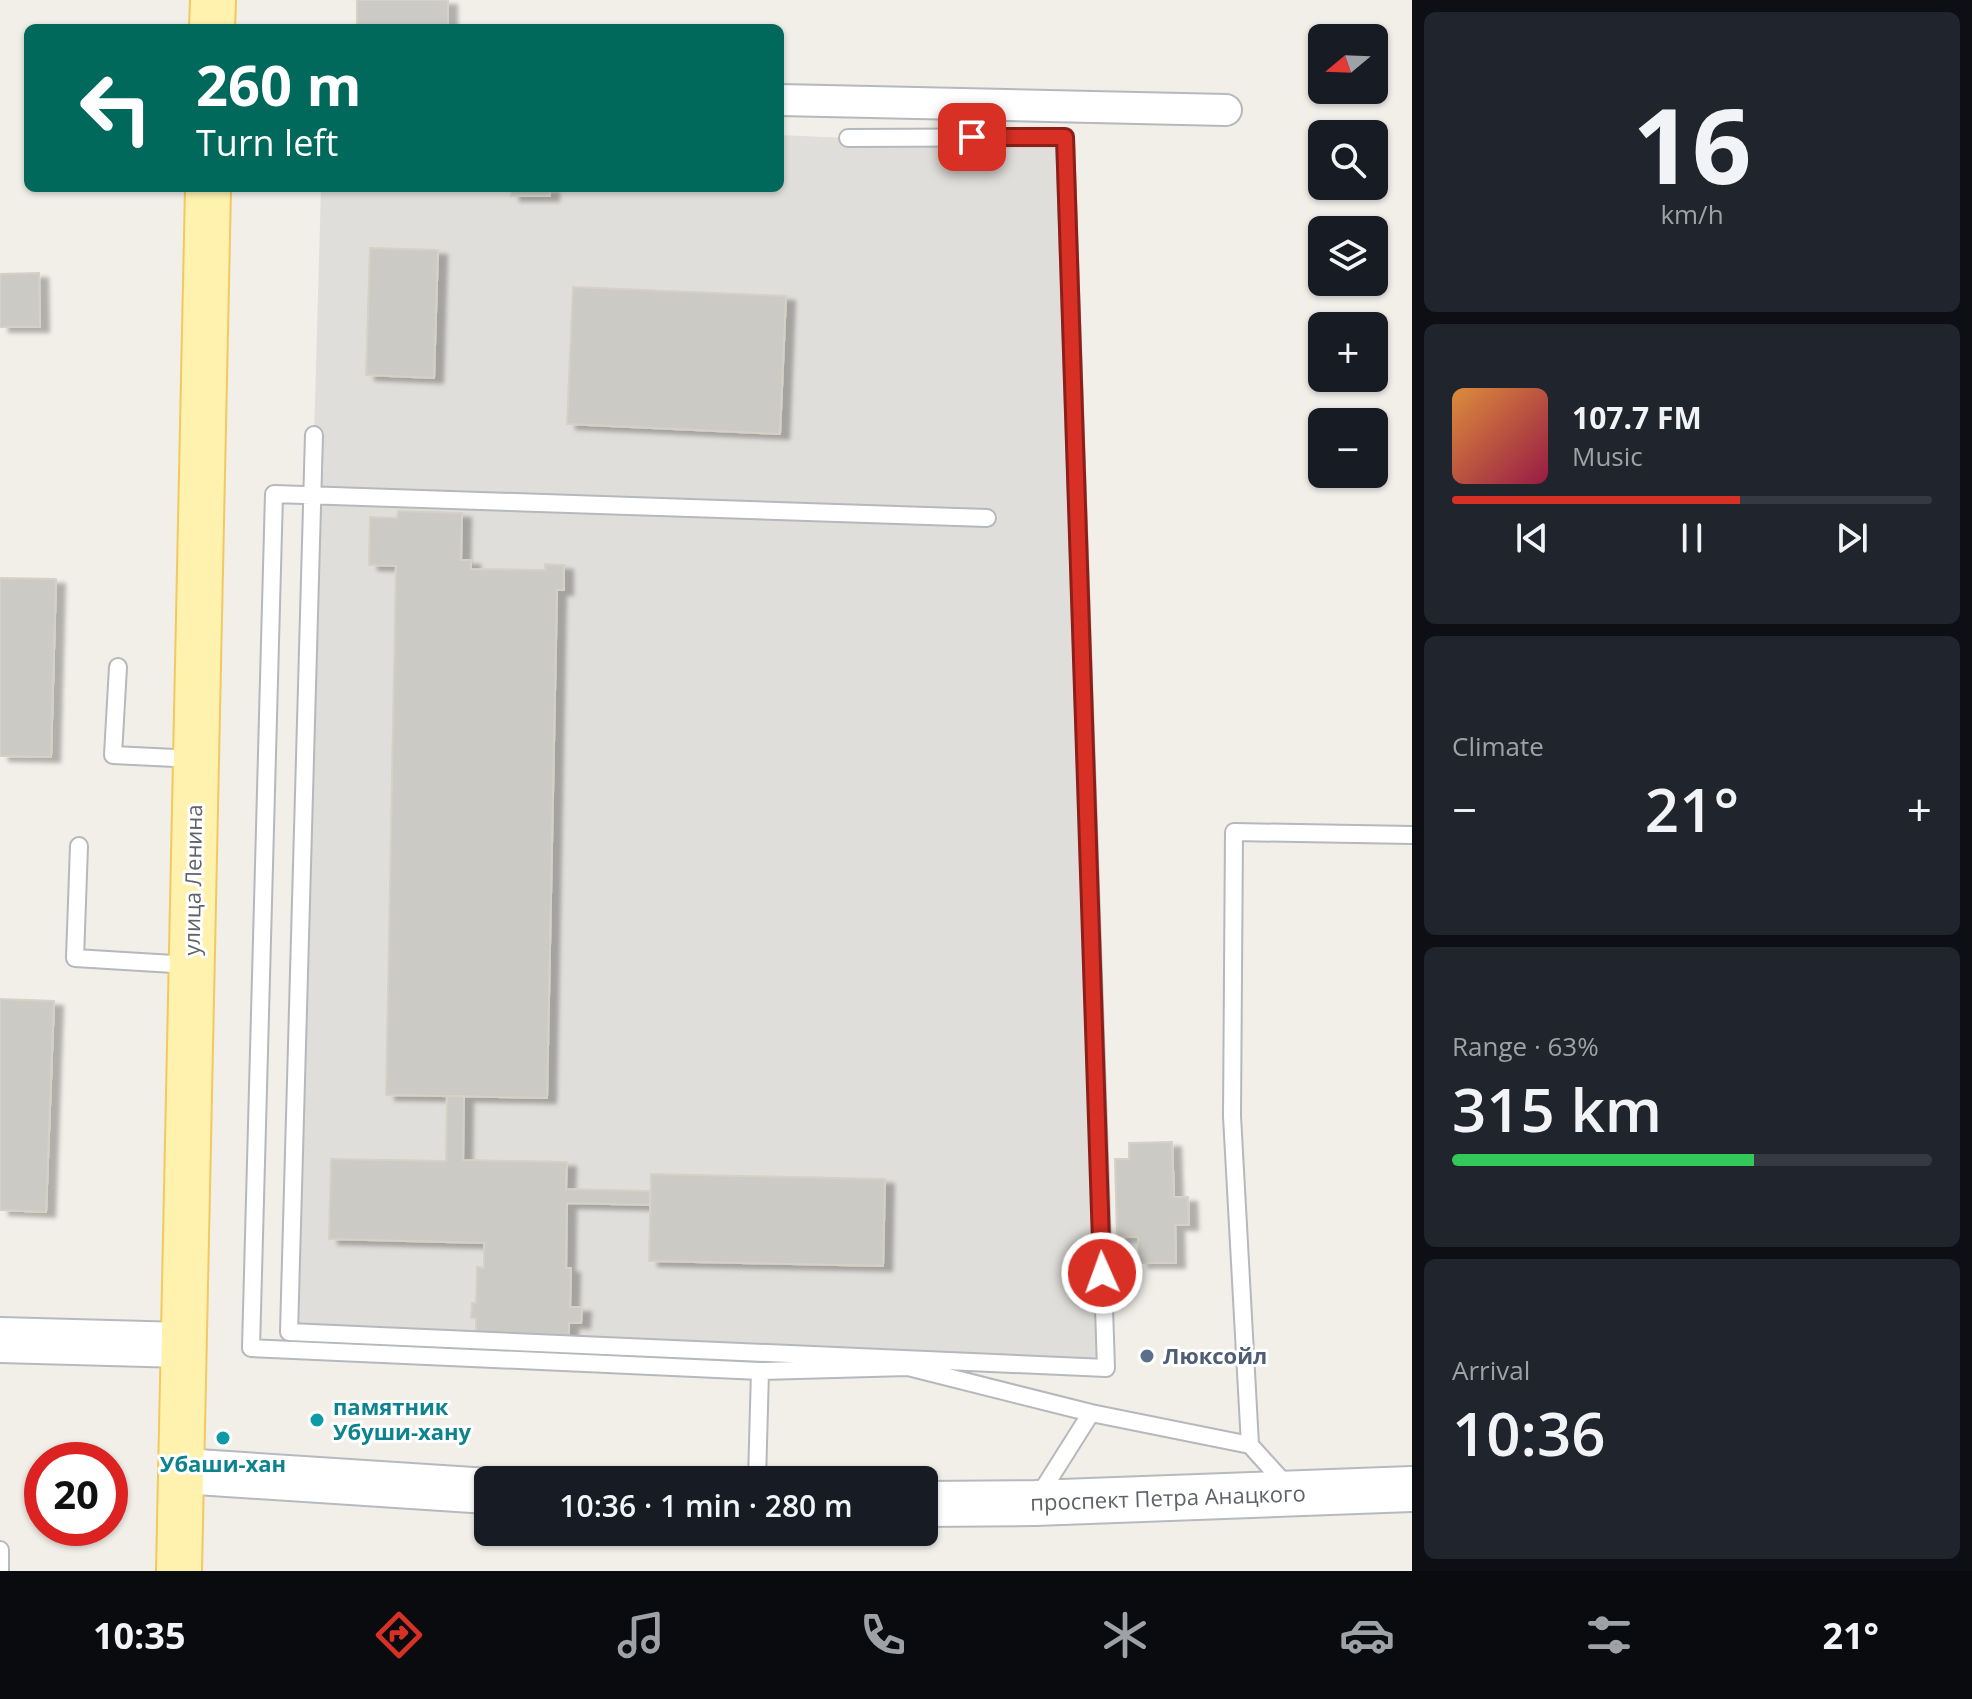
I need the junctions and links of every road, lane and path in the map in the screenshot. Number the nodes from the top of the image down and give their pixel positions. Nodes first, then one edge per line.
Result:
1 (213, 0) edge
2 (212, 24) edge
3 (784, 100) edge
4 (1226, 110) dead end
5 (848, 138) dead end
6 (208, 192) edge
7 (314, 435) dead end
8 (312, 497) junction
9 (987, 518) dead end
10 (118, 667) dead end
11 (196, 759) junction
12 (1412, 835) edge
13 (79, 846) dead end
14 (191, 965) junction
15 (0, 1340) edge
16 (183, 1345) junction
17 (760, 1371) junction
18 (1091, 1413) junction
19 (1250, 1445) junction
20 (757, 1466) edge
21 (182, 1471) junction
22 (1412, 1489) edge
23 (474, 1490) edge
24 (1294, 1494) junction
25 (1035, 1503) junction
26 (938, 1504) edge
27 (0, 1550) edge
28 (0, 1571) edge
29 (179, 1571) edge

1 - 2 main road
3 - 4 street
5 - 8 lane
6 - 11 main road, улица Ленина
7 - 8 lane
8 - 9 lane
8 - 17 lane
10 - 11 lane
11 - 14 main road, улица Ленина
12 - 19 lane
13 - 14 lane
14 - 16 main road, улица Ленина
15 - 16 main road
16 - 21 main road, улица Ленина
17 - 18 lane
17 - 20 lane
18 - 19 lane
18 - 25 lane
19 - 24 lane
21 - 23 main road
21 - 29 main road, улица Ленина
22 - 24 main road, проспект Петра Анацкого
24 - 25 main road, проспект Петра Анацкого
25 - 26 main road, проспект Петра Анацкого
27 - 28 lane

